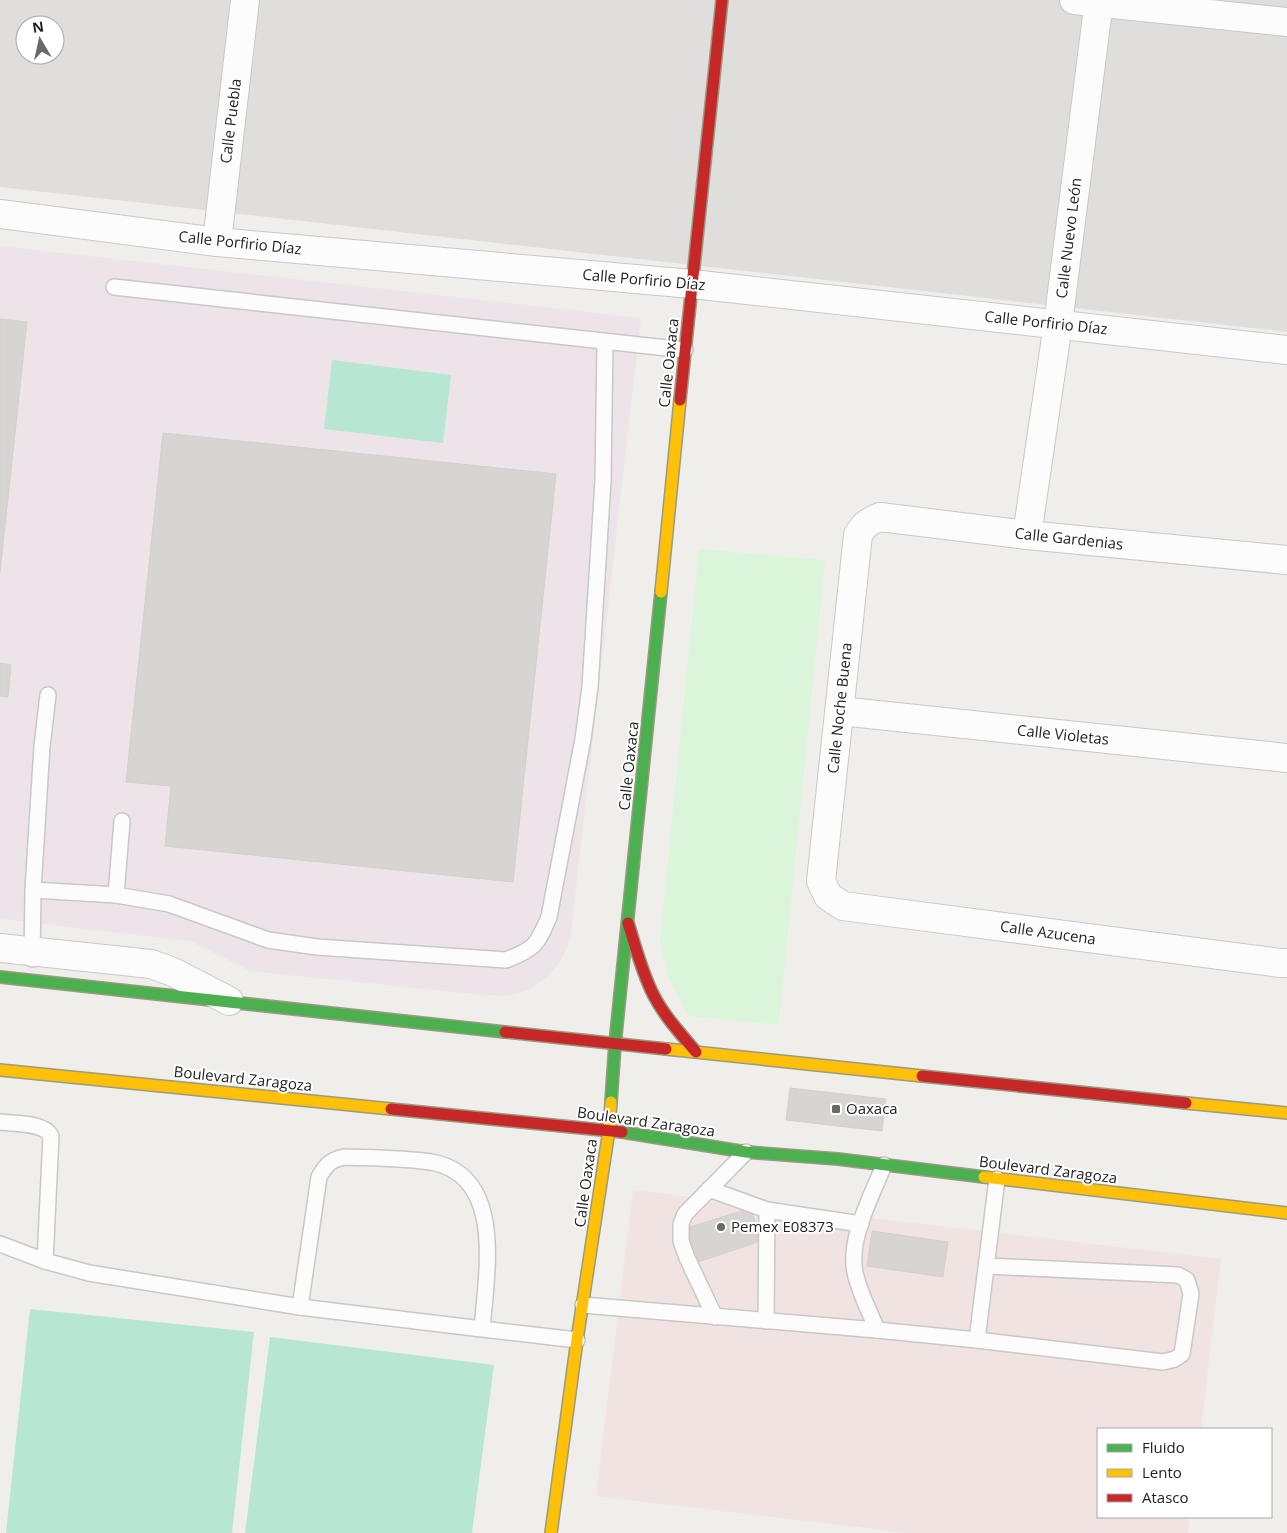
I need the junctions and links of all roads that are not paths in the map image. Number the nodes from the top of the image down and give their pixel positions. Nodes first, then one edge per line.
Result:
1 (245, 0) edge
2 (722, 0) edge
3 (1090, 1) edge
4 (1287, 22) edge
5 (0, 214) edge
6 (217, 242) junction
7 (692, 284) junction
8 (114, 287) dead end
9 (1058, 324) junction
10 (605, 342) junction
11 (685, 350) junction
12 (1287, 350) edge
13 (858, 535) joint
14 (1027, 535) junction
15 (1287, 560) edge
16 (48, 695) dead end
17 (840, 711) junction
18 (1287, 758) edge
19 (122, 821) dead end
20 (821, 881) joint
21 (33, 890) junction
22 (116, 895) junction
23 (628, 923) junction
24 (0, 948) edge
25 (32, 953) junction
26 (1287, 963) edge
27 (0, 977) edge
28 (30, 980) junction
29 (229, 1001) junction
30 (615, 1044) junction
31 (696, 1052) junction
32 (0, 1070) edge
33 (1287, 1113) edge
34 (0, 1122) edge
35 (609, 1130) junction
36 (746, 1152) junction
37 (884, 1165) junction
38 (997, 1179) junction
39 (709, 1189) junction
40 (768, 1210) junction
41 (1287, 1213) edge
42 (861, 1224) junction
43 (0, 1244) edge
44 (45, 1261) junction
45 (987, 1266) junction
46 (583, 1305) junction
47 (300, 1307) junction
48 (715, 1317) junction
49 (766, 1321) junction
50 (482, 1329) junction
51 (877, 1330) junction
52 (577, 1340) junction
53 (977, 1340) junction
54 (552, 1533) edge

1 - 6 street, Calle Puebla
2 - 7 main road, Calle Oaxaca
3 - 4 street
3 - 9 street, Calle Nuevo León
5 - 6 street, Calle Porfirio Díaz
6 - 7 street, Calle Porfirio Díaz
7 - 9 street, Calle Porfirio Díaz
7 - 11 main road, Calle Oaxaca
8 - 10 lane
9 - 12 street, Calle Porfirio Díaz
9 - 14 street, Calle Nuevo León
10 - 11 lane
10 - 22 lane
11 - 23 main road, Calle Oaxaca
13 - 14 street, Calle Gardenias
13 - 17 street, Calle Noche Buena
14 - 15 street, Calle Gardenias
16 - 21 lane
17 - 18 street, Calle Violetas
17 - 20 street, Calle Noche Buena
19 - 22 lane
20 - 26 street, Calle Azucena
21 - 22 lane
21 - 25 lane
23 - 30 main road, Calle Oaxaca
23 - 31 main road
24 - 25 street
25 - 28 lane
25 - 29 street
27 - 28 main road
28 - 29 main road
29 - 30 main road
30 - 31 main road
30 - 35 main road, Calle Oaxaca
31 - 33 main road
32 - 35 main road, Boulevard Zaragoza
34 - 44 lane
35 - 36 main road, Boulevard Zaragoza
35 - 46 main road, Calle Oaxaca
36 - 37 main road, Boulevard Zaragoza
36 - 39 lane
37 - 38 main road, Boulevard Zaragoza
37 - 42 lane
38 - 41 main road, Boulevard Zaragoza
38 - 45 lane
39 - 40 lane
39 - 48 lane
40 - 42 lane
40 - 49 lane
42 - 51 lane
43 - 44 lane
44 - 47 lane
45 - 53 lane
45 - 53 lane
46 - 48 lane
46 - 52 main road, Calle Oaxaca
47 - 50 lane
47 - 50 lane
48 - 49 lane
49 - 51 lane
50 - 52 lane
51 - 53 lane
52 - 54 main road, Calle Oaxaca

